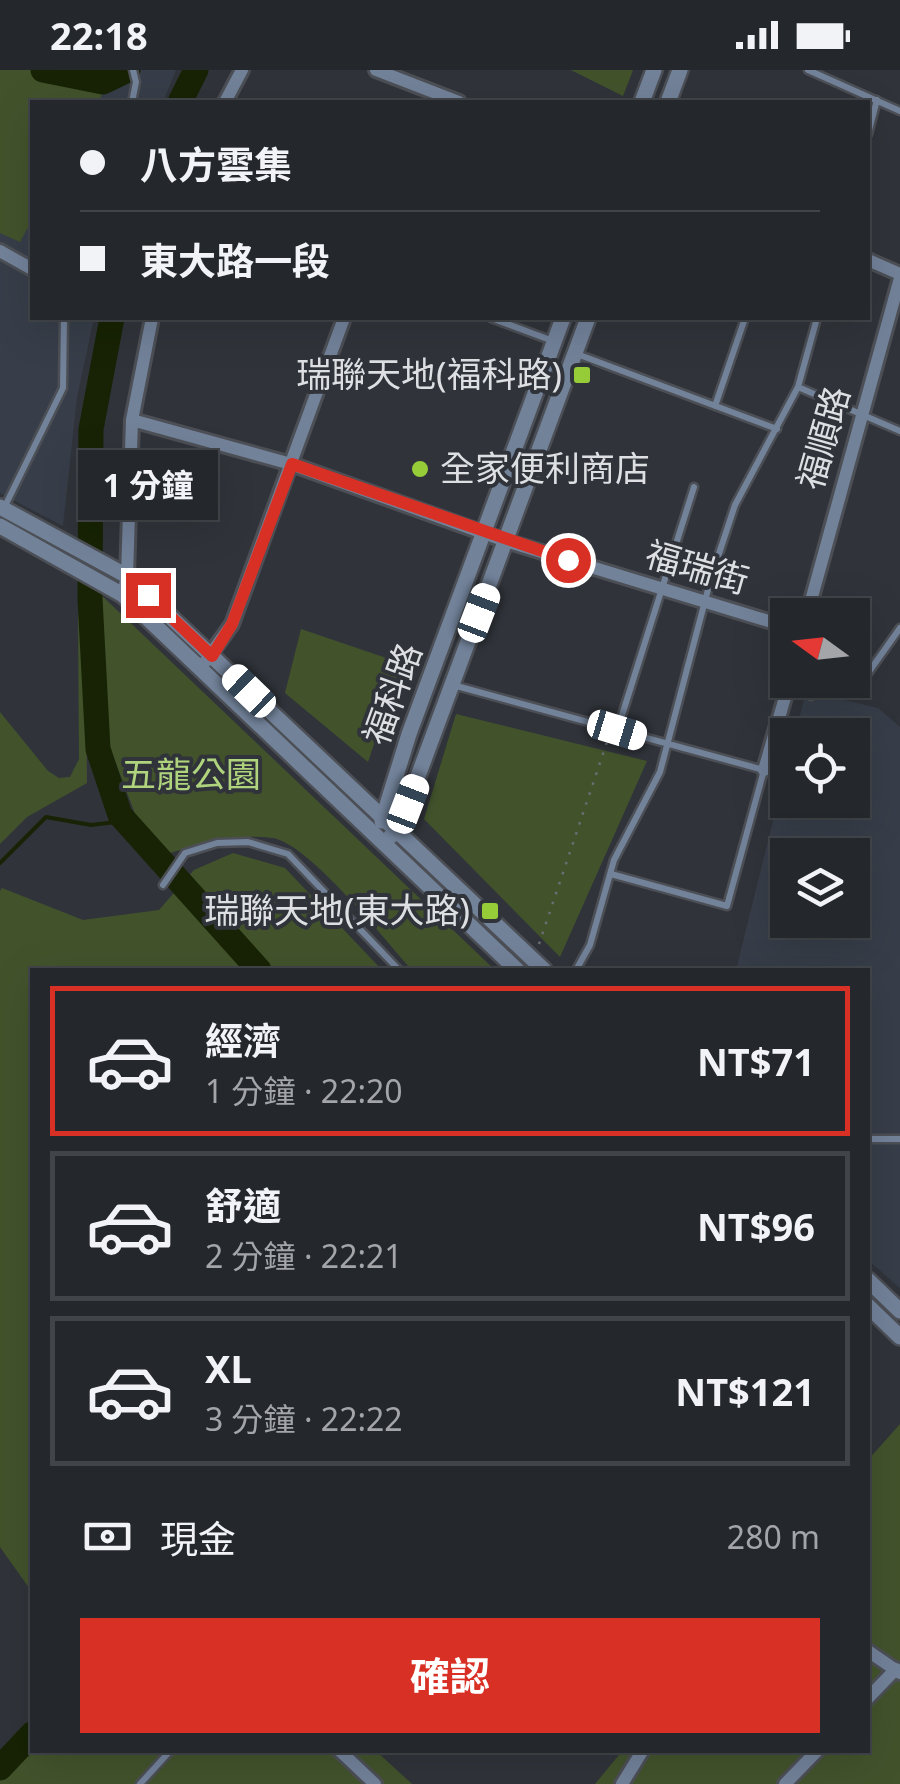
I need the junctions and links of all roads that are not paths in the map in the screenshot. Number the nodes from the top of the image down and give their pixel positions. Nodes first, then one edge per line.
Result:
1 (131, 70) edge
2 (242, 70) edge
3 (376, 70) edge
4 (654, 70) edge
5 (680, 70) edge
6 (808, 70) edge
7 (431, 97) edge
8 (132, 100) edge
9 (227, 100) edge
10 (643, 100) edge
11 (669, 100) edge
12 (877, 100) junction
13 (900, 110) edge
14 (870, 126) edge
15 (0, 250) edge
16 (870, 261) edge
17 (30, 268) edge
18 (900, 276) edge
19 (64, 320) edge
20 (152, 320) edge
21 (343, 320) edge
22 (496, 320) edge
23 (562, 320) edge
24 (587, 320) edge
25 (744, 320) edge
26 (817, 320) edge
27 (554, 341) junction
28 (575, 353) junction
29 (801, 388) junction
30 (715, 406) junction
31 (862, 413) junction
32 (132, 420) junction
33 (776, 429) junction
34 (900, 431) edge
35 (292, 464) junction
36 (694, 487) dead end
37 (1, 514) edge
38 (484, 534) junction
39 (506, 541) junction
40 (126, 576) junction
41 (662, 590) junction
42 (123, 595) junction
43 (812, 598) edge
44 (706, 602) junction
45 (770, 622) edge
46 (900, 628) edge
47 (206, 661) junction
48 (870, 670) edge
49 (452, 685) junction
50 (785, 698) edge
51 (617, 730) junction
52 (666, 745) junction
53 (764, 770) junction
54 (382, 816) junction
55 (398, 830) junction
56 (384, 843) junction
57 (610, 874) junction
58 (163, 886) dead end
59 (539, 965) edge
60 (397, 968) edge
61 (516, 968) edge
62 (577, 968) edge
63 (870, 1139) edge
64 (900, 1139) edge
65 (870, 1282) edge
66 (870, 1308) edge
67 (900, 1310) edge
68 (900, 1337) edge
69 (870, 1653) edge
70 (898, 1671) edge
71 (870, 1696) edge
72 (168, 1753) edge
73 (342, 1753) edge
74 (641, 1753) edge
75 (815, 1753) edge
76 (140, 1784) edge
77 (375, 1784) edge
78 (622, 1784) edge
79 (785, 1784) edge

1 - 8 lane
2 - 9 street
3 - 7 street
4 - 10 street
5 - 11 street
6 - 12 lane
12 - 13 lane
12 - 14 lane
15 - 17 street
16 - 18 street
18 - 31 street, 福順路
19 - 37 lane
20 - 32 street
21 - 35 street
22 - 27 lane
23 - 27 street, 福科路
24 - 28 street, 福科路
25 - 30 lane
26 - 29 lane
27 - 38 street, 福科路
28 - 30 lane
28 - 39 street, 福科路
29 - 31 lane
29 - 33 lane
30 - 33 lane
31 - 34 lane
31 - 43 street, 福順路
32 - 35 street, 福瑞街
32 - 40 street
33 - 44 lane
35 - 38 street, 福瑞街
35 - 47 street
36 - 41 lane
37 - 40 street
37 - 42 street
38 - 39 street, 福瑞街
38 - 54 street, 福科路
39 - 41 street, 福瑞街
39 - 49 street, 福科路
40 - 42 street
40 - 47 street
41 - 44 street, 福瑞街
41 - 51 lane
42 - 47 street
44 - 45 street, 福瑞街
44 - 52 lane
46 - 48 lane
47 - 54 street
47 - 56 street
49 - 51 lane
49 - 55 street, 福科路
50 - 53 street
51 - 52 lane
52 - 53 lane
52 - 57 lane
53 - 57 lane
54 - 55 street
54 - 56 street, 福科路
55 - 56 street, 福科路
55 - 59 street
56 - 61 street
57 - 62 lane
58 - 60 lane
63 - 64 lane
65 - 67 street
66 - 68 street
69 - 70 street
70 - 71 street
72 - 76 lane
73 - 77 street
74 - 78 street
75 - 79 street

